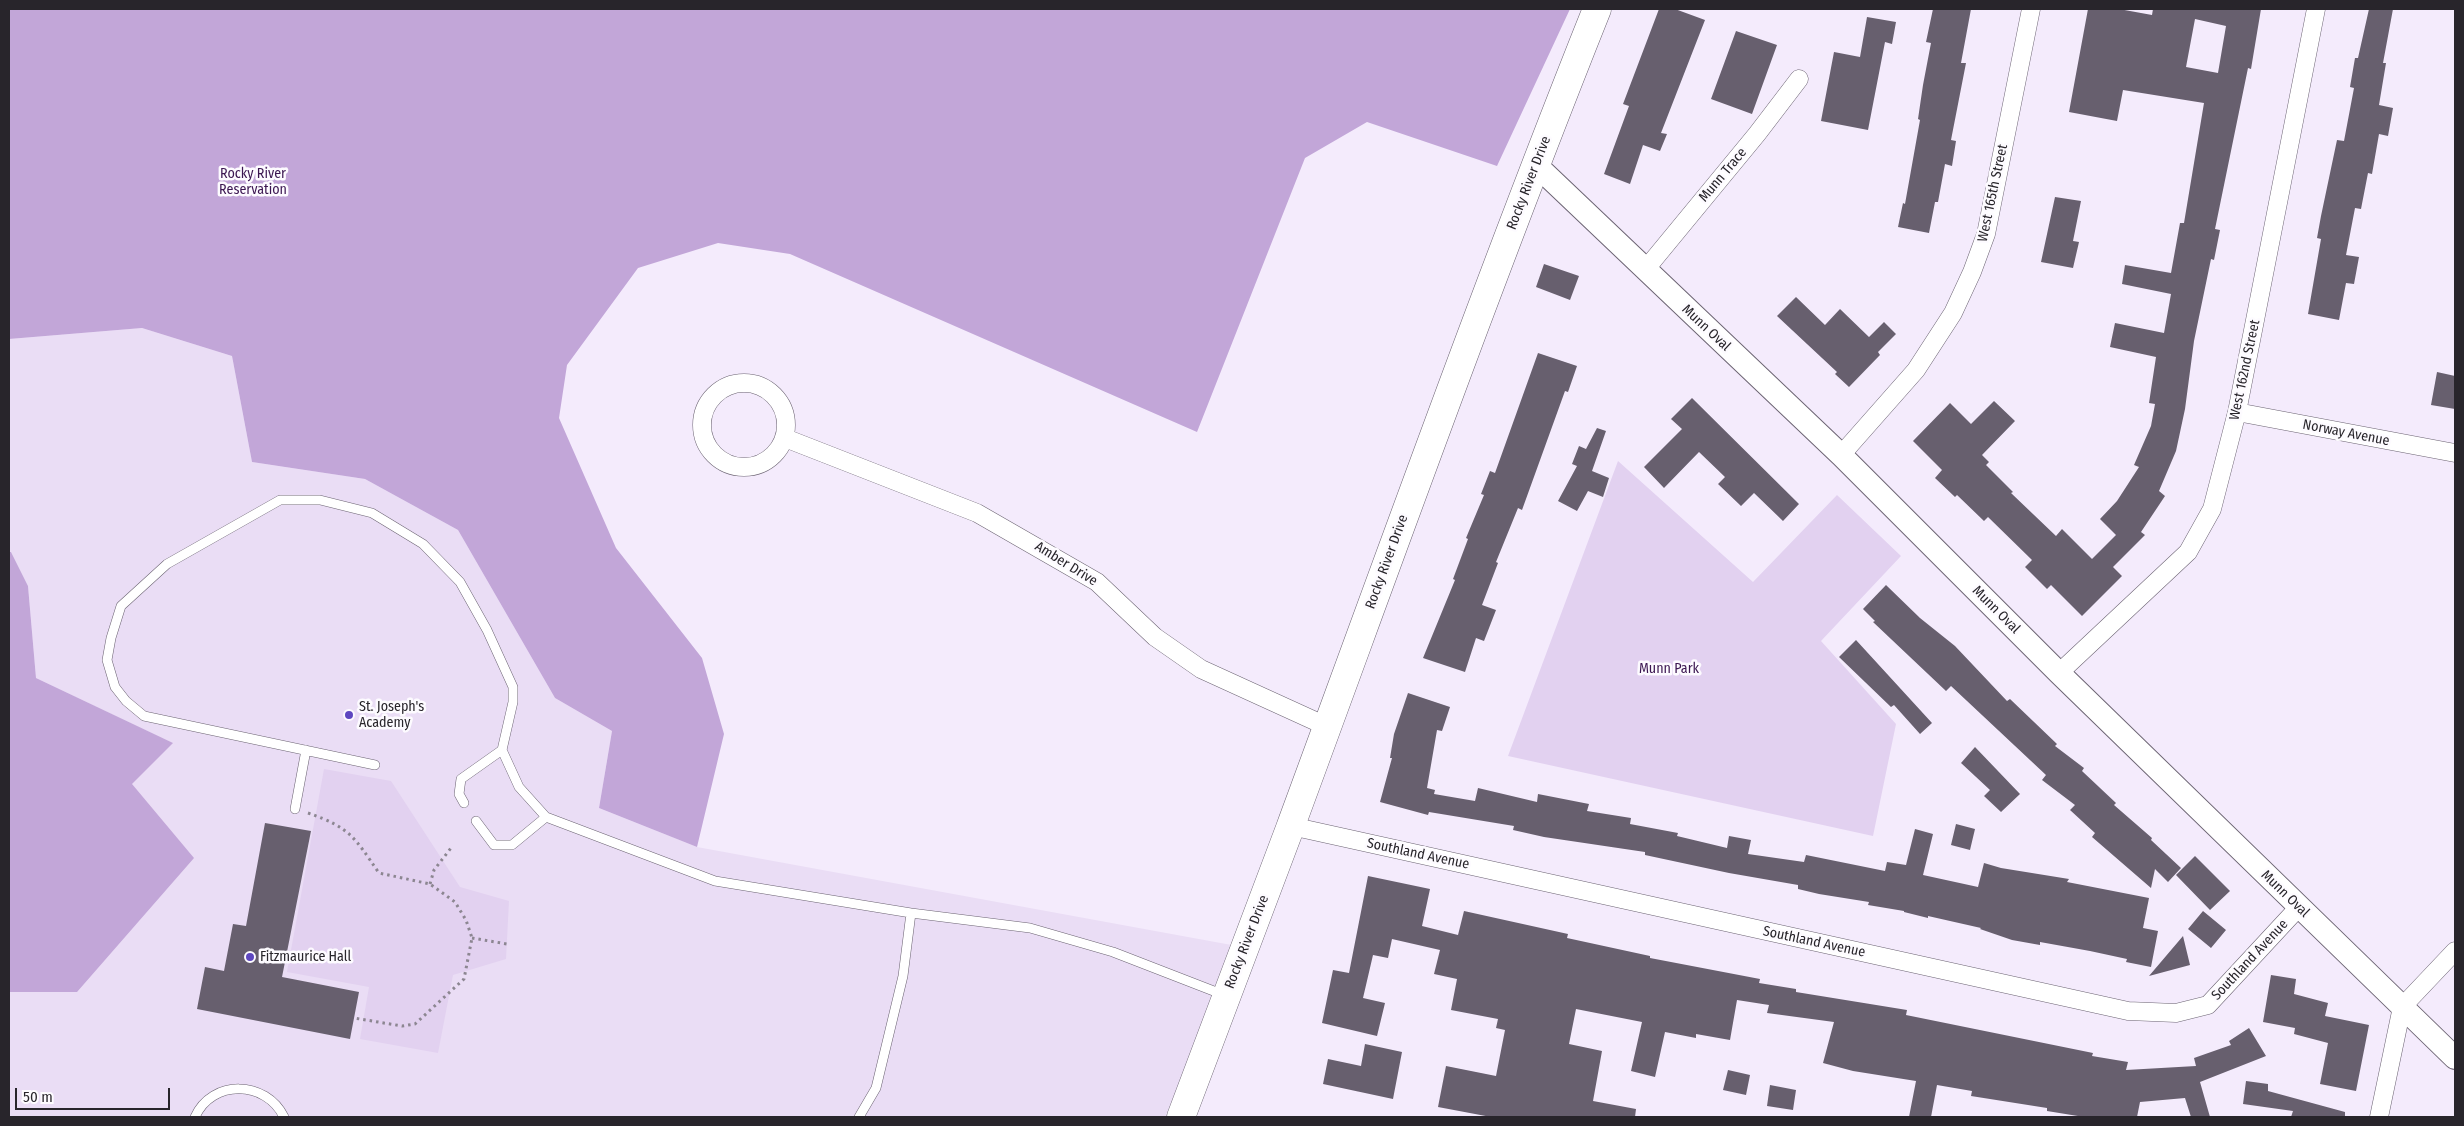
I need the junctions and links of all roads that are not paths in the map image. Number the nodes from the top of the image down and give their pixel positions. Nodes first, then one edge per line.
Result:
1 (1597, 9) edge
2 (2030, 9) edge
3 (2316, 9) edge
4 (1799, 79) dead end
5 (1535, 164) junction
6 (1645, 270) junction
7 (2237, 412) junction
8 (785, 438) junction
9 (2455, 453) edge
10 (1841, 455) junction
11 (2059, 673) junction
12 (1326, 726) junction
13 (306, 750) junction
14 (502, 750) junction
15 (375, 765) dead end
16 (464, 803) dead end
17 (295, 808) road end
18 (546, 817) junction
19 (476, 821) dead end
20 (1291, 826) junction
21 (2298, 908) junction
22 (910, 912) junction
23 (2455, 951) edge
24 (1226, 996) junction
25 (2402, 1007) junction
26 (2455, 1058) edge
27 (195, 1117) edge
28 (284, 1117) edge
29 (859, 1117) edge
30 (1183, 1117) edge
31 (2379, 1117) edge

1 - 5 main road, Rocky River Drive
2 - 10 street, West 165th Street
3 - 7 street, West 162nd Street
4 - 6 street, Munn Trace
5 - 6 street, Munn Oval
5 - 12 main road, Rocky River Drive
6 - 10 street, Munn Oval
7 - 9 street, Norway Avenue
7 - 11 street, West 162nd Street
8 - 8 street
8 - 12 street, Amber Drive
10 - 11 street, Munn Oval
11 - 21 street, Munn Oval
12 - 20 main road, Rocky River Drive
13 - 14 lane
13 - 15 lane
13 - 17 lane
14 - 16 lane
14 - 18 lane
18 - 19 lane
18 - 22 lane
20 - 21 street, Southland Avenue
20 - 24 main road, Rocky River Drive
21 - 25 street, Munn Oval
22 - 24 lane
22 - 29 lane
23 - 25 street
24 - 30 main road, Rocky River Drive
25 - 26 street, Munn Oval
25 - 31 street
27 - 28 lane

